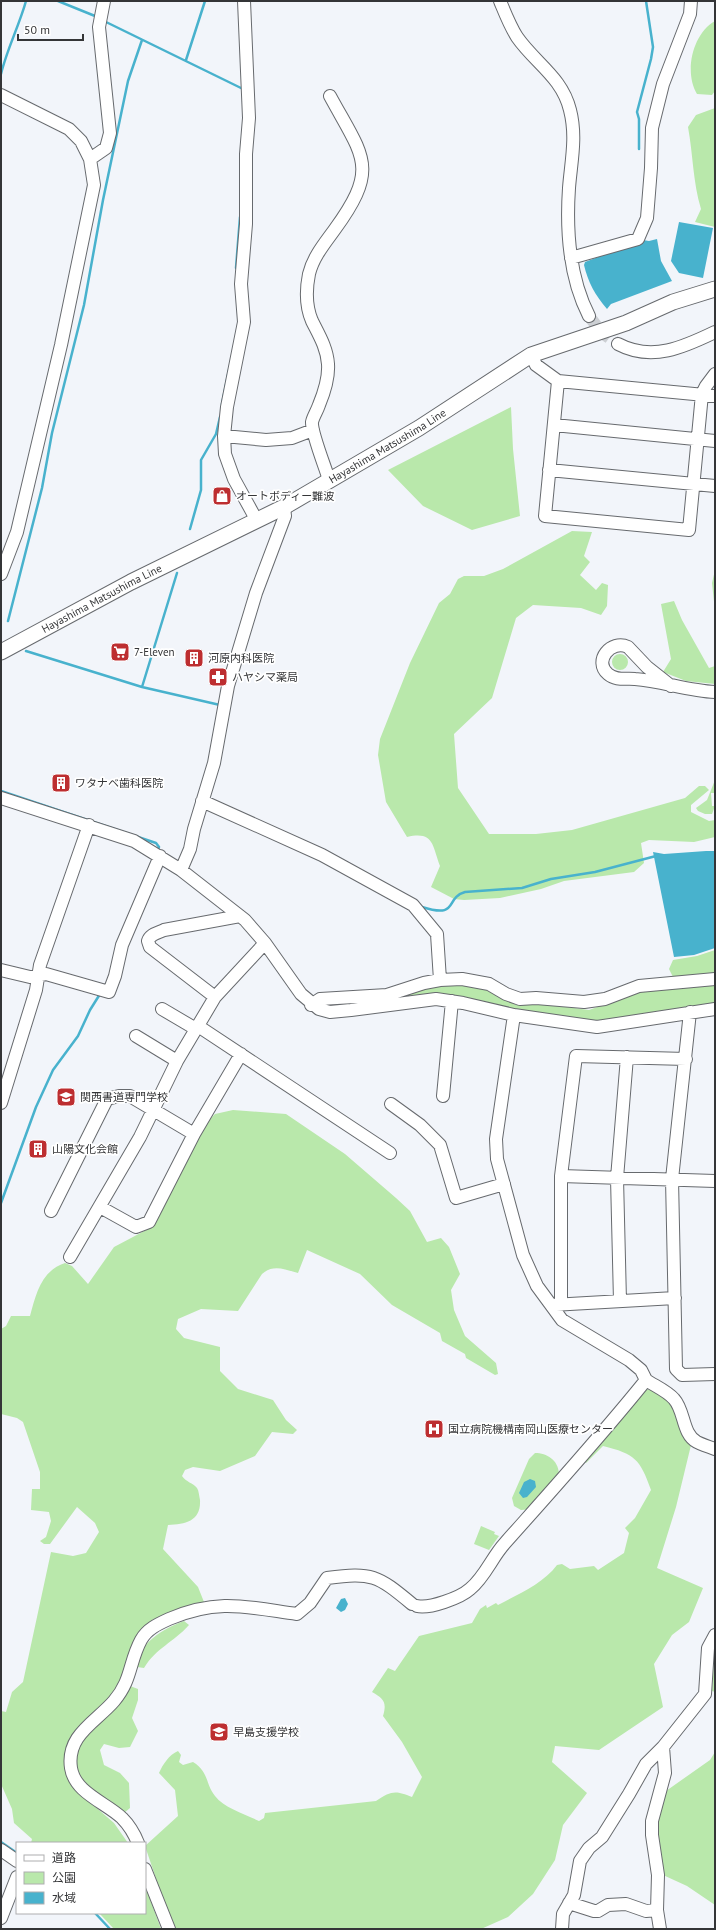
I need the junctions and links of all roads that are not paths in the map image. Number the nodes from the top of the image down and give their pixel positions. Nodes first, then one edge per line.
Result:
1 (104, 1) edge
2 (244, 1) edge
3 (500, 1) edge
4 (691, 1) edge
5 (1, 95) edge
6 (330, 96) dead end
7 (90, 159) junction
8 (571, 258) junction
9 (715, 289) edge
10 (588, 316) tunnel mouth
11 (715, 332) edge
12 (618, 344) tunnel mouth
13 (530, 355) junction
14 (715, 374) edge
15 (558, 381) junction
16 (702, 394) junction
17 (715, 396) edge
18 (554, 425) junction
19 (313, 430) junction
20 (224, 436) junction
21 (698, 439) junction
22 (715, 441) edge
23 (549, 470) junction
24 (329, 480) junction
25 (693, 484) junction
26 (715, 486) edge
27 (284, 507) junction
28 (256, 519) junction
29 (1, 574) edge
30 (1, 652) edge
31 (671, 686) junction
32 (715, 692) edge
33 (1, 798) edge
34 (202, 801) junction
35 (89, 825) junction
36 (158, 855) junction
37 (181, 870) junction
38 (240, 916) junction
39 (265, 943) junction
40 (1, 970) edge
41 (37, 975) junction
42 (715, 979) edge
43 (440, 980) junction
44 (215, 997) junction
45 (452, 1001) junction
46 (311, 1005) junction
47 (162, 1009) dead end
48 (715, 1009) edge
49 (690, 1012) junction
50 (514, 1015) junction
51 (197, 1027) junction
52 (136, 1036) dead end
53 (241, 1054) junction
54 (627, 1057) junction
55 (686, 1059) junction
56 (177, 1061) junction
57 (443, 1096) dead end
58 (1, 1102) edge
59 (391, 1104) dead end
60 (153, 1109) junction
61 (194, 1134) junction
62 (390, 1153) dead end
63 (560, 1176) junction
64 (617, 1178) junction
65 (672, 1180) junction
66 (715, 1181) edge
67 (504, 1184) junction
68 (100, 1207) junction
69 (51, 1211) dead end
70 (70, 1257) dead end
71 (674, 1298) junction
72 (620, 1301) junction
73 (556, 1305) junction
74 (715, 1374) edge
75 (646, 1380) junction
76 (715, 1449) edge
77 (715, 1635) edge
78 (710, 1696) edge
79 (663, 1747) junction
80 (138, 1842) edge
81 (1, 1850) edge
82 (16, 1860) edge
83 (146, 1872) edge
84 (16, 1880) edge
85 (569, 1903) junction
86 (657, 1910) junction
87 (1, 1918) edge
88 (169, 1929) edge
89 (562, 1929) edge
90 (660, 1929) edge

1 - 7 street
2 - 20 street
3 - 8 street
4 - 8 street
5 - 7 street
6 - 19 street
7 - 29 street
8 - 10 street
9 - 13 main road, Hayashima Matsushima Line
11 - 12 street
13 - 15 street
13 - 24 main road, Hayashima Matsushima Line
14 - 16 street
15 - 16 street
15 - 18 street
16 - 17 street
16 - 21 street
18 - 21 street
18 - 23 street
19 - 20 street
19 - 24 street
20 - 28 street
21 - 22 street
21 - 25 street
23 - 25 street
23 - 25 street
24 - 27 main road, Hayashima Matsushima Line
25 - 26 street
27 - 28 main road, Hayashima Matsushima Line
27 - 34 street
28 - 30 main road, Hayashima Matsushima Line
31 - 31 street
31 - 32 street
33 - 35 street
34 - 37 street
34 - 43 street
35 - 36 street
35 - 41 street
36 - 37 street
36 - 41 street
37 - 38 street
38 - 39 street
38 - 44 street
39 - 44 street
39 - 46 street
40 - 41 street
41 - 58 street
42 - 43 street
43 - 46 street
44 - 51 street
45 - 46 street
45 - 50 street
45 - 57 street
47 - 51 street
48 - 49 street
49 - 50 street
49 - 55 street
50 - 67 street
51 - 53 street
51 - 56 street
52 - 56 street
53 - 61 street
53 - 62 street
54 - 55 street
54 - 63 street
54 - 64 street
55 - 65 street
56 - 60 street
59 - 67 street
60 - 61 street
60 - 68 street
60 - 69 street
61 - 68 street
63 - 64 street
63 - 73 street
64 - 65 street
64 - 72 street
65 - 66 street
65 - 71 street
67 - 73 street
68 - 70 street
71 - 72 street
71 - 74 street
72 - 73 street
73 - 75 street
75 - 76 street
75 - 80 street
77 - 78 street
78 - 79 street
79 - 85 street
79 - 86 street
81 - 82 street
83 - 88 street
84 - 87 street
85 - 86 street
85 - 89 street
86 - 90 street

